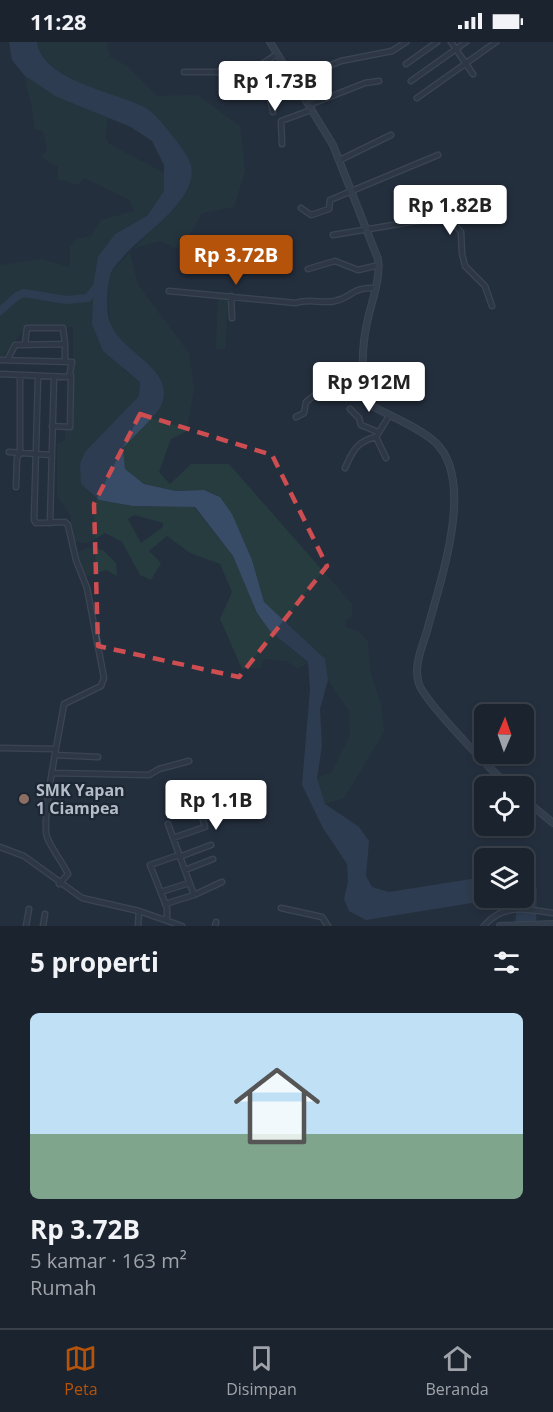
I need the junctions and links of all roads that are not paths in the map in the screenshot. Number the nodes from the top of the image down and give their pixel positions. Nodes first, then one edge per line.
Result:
1 (270, 42) edge
2 (406, 42) edge
3 (437, 42) edge
4 (451, 42) edge
5 (466, 42) edge
6 (495, 42) edge
7 (456, 49) junction
8 (277, 54) junction
9 (466, 63) junction
10 (262, 64) junction
11 (406, 64) dead end
12 (184, 72) dead end
13 (473, 74) dead end
14 (294, 80) junction
15 (379, 81) dead end
16 (411, 81) dead end
17 (417, 98) dead end
18 (310, 108) junction
19 (273, 112) dead end
20 (391, 135) dead end
21 (282, 144) dead end
22 (438, 155) dead end
23 (340, 160) junction
24 (353, 192) junction
25 (302, 208) dead end
26 (368, 228) junction
27 (333, 235) dead end
28 (379, 265) junction
29 (308, 269) dead end
30 (375, 288) junction
31 (169, 291) dead end
32 (231, 296) junction
33 (492, 306) dead end
34 (232, 318) dead end
35 (25, 344) junction
36 (65, 344) junction
37 (8, 359) junction
38 (0, 360) edge
39 (65, 361) junction
40 (0, 374) edge
41 (71, 375) junction
42 (20, 376) junction
43 (38, 377) junction
44 (54, 377) junction
45 (365, 379) junction
46 (351, 409) dead end
47 (389, 416) junction
48 (296, 417) dead end
49 (52, 426) junction
50 (377, 434) junction
51 (9, 452) dead end
52 (20, 453) junction
53 (36, 454) junction
54 (51, 455) junction
55 (386, 458) dead end
56 (345, 468) dead end
57 (16, 487) dead end
58 (50, 523) junction
59 (0, 748) edge
60 (56, 752) junction
61 (98, 757) dead end
62 (189, 761) dead end
63 (52, 773) junction
64 (498, 776) edge
65 (195, 793) dead end
66 (534, 807) edge
67 (553, 823) edge
68 (168, 824) dead end
69 (174, 838) junction
70 (211, 845) dead end
71 (0, 847) edge
72 (179, 856) junction
73 (213, 859) dead end
74 (185, 870) junction
75 (222, 882) dead end
76 (189, 883) junction
77 (59, 884) junction
78 (161, 892) junction
79 (194, 895) junction
80 (165, 904) junction
81 (281, 908) dead end
82 (29, 909) dead end
83 (139, 911) junction
84 (553, 913) edge
85 (45, 914) dead end
86 (164, 919) junction
87 (553, 924) edge
88 (26, 926) edge
89 (43, 926) edge
90 (138, 926) edge
91 (182, 926) edge
92 (328, 926) edge
93 (484, 926) edge
94 (500, 926) edge

1 - 8 main road
2 - 14 street
3 - 11 street
4 - 7 street
5 - 7 street
6 - 9 street
7 - 9 street
7 - 16 street
8 - 10 street
8 - 14 main road
9 - 13 street
9 - 17 street
10 - 12 street
10 - 19 street
14 - 18 main road
15 - 18 street
18 - 21 street
18 - 23 main road
20 - 23 street
22 - 24 street
23 - 24 main road
24 - 25 street
24 - 26 main road
26 - 27 street
26 - 28 main road
26 - 33 street
28 - 29 street
28 - 30 main road
30 - 32 street
30 - 45 main road
31 - 32 street
32 - 34 street
35 - 36 street
35 - 36 street
35 - 37 street
36 - 39 street
37 - 38 street
37 - 39 street
39 - 41 street
40 - 42 street
41 - 44 street
41 - 49 street
42 - 43 street
42 - 52 street
43 - 44 street
43 - 53 street
44 - 49 street
45 - 47 main road
45 - 48 street
46 - 50 street
47 - 50 street
47 - 64 main road
49 - 54 street
50 - 55 street
50 - 56 street
51 - 52 street
52 - 53 street
52 - 57 street
53 - 54 street
53 - 58 street
54 - 58 street
58 - 60 street
59 - 60 street
60 - 61 street
60 - 63 street
62 - 63 street
63 - 77 street
65 - 69 street
66 - 67 main road
68 - 69 street
69 - 72 street
70 - 72 street
71 - 77 street
72 - 74 street
72 - 78 street
73 - 74 street
74 - 76 street
75 - 79 street
76 - 78 street
76 - 79 street
77 - 83 street
78 - 80 street
79 - 80 street
80 - 86 street
81 - 92 street
82 - 88 street
83 - 86 street
83 - 90 street
84 - 93 street
85 - 89 street
86 - 91 street
87 - 94 main road

